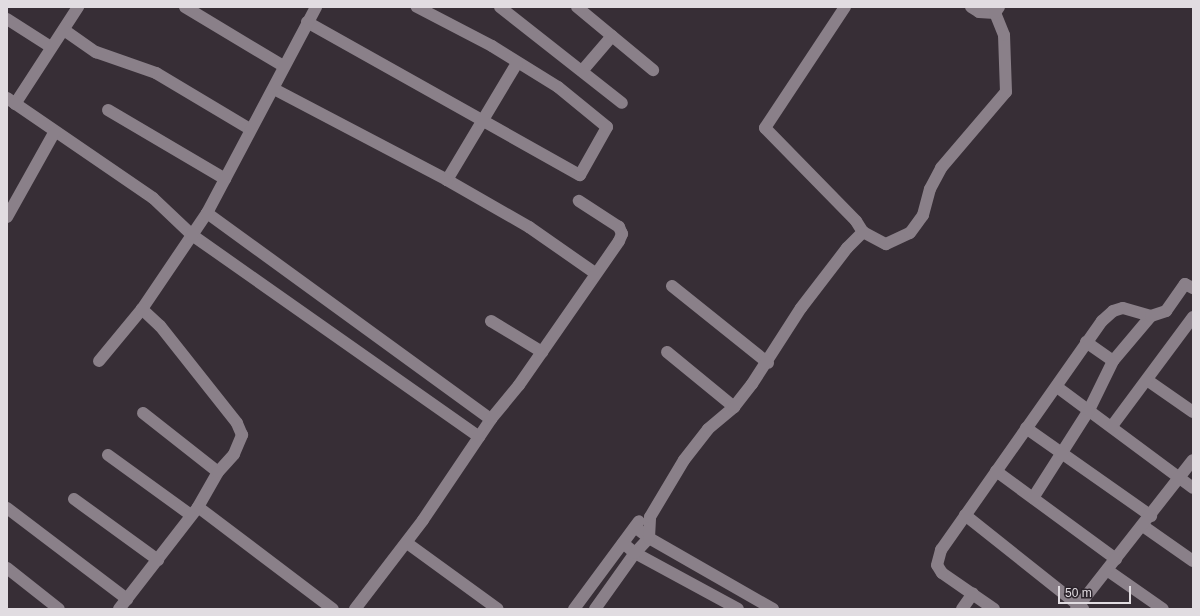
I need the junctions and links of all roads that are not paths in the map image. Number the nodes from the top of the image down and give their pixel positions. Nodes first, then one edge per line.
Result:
1 (78, 7) edge
2 (185, 7) edge
3 (416, 7) edge
4 (500, 7) edge
5 (577, 7) edge
6 (845, 7) edge
7 (971, 7) edge
8 (997, 10) edge
9 (310, 12) edge
10 (7, 19) edge
11 (64, 30) junction
12 (612, 36) junction
13 (51, 47) junction
14 (517, 63) junction
15 (283, 66) junction
16 (653, 70) dead end
17 (582, 71) junction
18 (274, 89) junction
19 (11, 101) edge
20 (622, 103) dead end
21 (108, 110) dead end
22 (483, 119) junction
23 (250, 129) junction
24 (55, 131) junction
25 (225, 179) junction
26 (447, 180) junction
27 (579, 200) dead end
28 (207, 213) junction
29 (7, 217) edge
30 (863, 232) junction
31 (192, 235) junction
32 (595, 273) junction
33 (672, 286) dead end
34 (1193, 288) edge
35 (142, 309) junction
36 (1151, 316) junction
37 (1193, 317) edge
38 (491, 321) dead end
39 (1086, 342) junction
40 (542, 352) junction
41 (667, 352) dead end
42 (99, 361) dead end
43 (1113, 361) junction
44 (768, 363) junction
45 (1147, 380) junction
46 (1057, 387) junction
47 (734, 407) junction
48 (1089, 410) junction
49 (1193, 412) edge
50 (143, 413) dead end
51 (491, 419) junction
52 (1112, 426) junction
53 (1026, 428) junction
54 (479, 437) junction
55 (1061, 451) junction
56 (108, 455) dead end
57 (1193, 460) edge
58 (996, 471) junction
59 (218, 472) junction
60 (1180, 478) junction
61 (1193, 488) edge
62 (1033, 498) junction
63 (74, 499) dead end
64 (7, 508) edge
65 (194, 511) junction
66 (965, 516) junction
67 (1151, 516) junction
68 (650, 517) junction
69 (1142, 526) junction
70 (635, 527) junction
71 (649, 538) junction
72 (407, 542) junction
73 (623, 543) junction
74 (635, 553) junction
75 (1116, 559) junction
76 (158, 560) junction
77 (1193, 561) edge
78 (7, 568) edge
79 (1107, 570) junction
80 (973, 593) junction
81 (123, 604) edge
82 (1079, 608) edge
83 (59, 609) edge
84 (333, 609) edge
85 (355, 609) edge
86 (498, 609) edge
87 (574, 609) edge
88 (595, 609) edge
89 (738, 609) edge
90 (773, 609) edge
91 (962, 609) edge
92 (994, 609) edge
93 (1163, 609) edge

1 - 11 street
2 - 15 street
3 - 14 street
4 - 17 street
5 - 12 street
6 - 30 street
7 - 8 street
8 - 30 street
9 - 15 street
9 - 22 street
10 - 13 street
11 - 13 street
11 - 23 street
12 - 16 street
12 - 17 street
13 - 19 street
14 - 22 street
14 - 22 street
15 - 18 street
17 - 20 street
18 - 23 street
18 - 26 street
19 - 24 street
21 - 25 street
22 - 26 street
23 - 25 street
24 - 29 street
24 - 31 street
25 - 28 street
26 - 32 street
27 - 32 street
28 - 31 street
28 - 51 street
30 - 44 street
31 - 35 street
31 - 54 street
32 - 40 street
33 - 44 street
34 - 36 street
35 - 42 street
35 - 59 street
36 - 39 street
36 - 43 street
37 - 45 street
38 - 40 street
39 - 43 street
39 - 46 street
40 - 51 street
41 - 47 street
43 - 48 street
44 - 47 street
45 - 49 street
45 - 52 street
46 - 48 street
46 - 53 street
47 - 68 street
48 - 52 street
48 - 55 street
50 - 59 street
51 - 54 street
52 - 60 street
53 - 55 street
53 - 58 street
54 - 72 street
55 - 62 street
55 - 67 street
56 - 65 street
57 - 60 street
58 - 62 street
58 - 66 street
59 - 65 street
60 - 61 street
60 - 67 street
62 - 75 street
63 - 76 street
64 - 81 street
65 - 76 street
65 - 84 street
66 - 80 street
66 - 82 street
67 - 69 street
68 - 70 street
68 - 71 street
69 - 75 street
69 - 77 street
70 - 71 street
70 - 73 street
71 - 74 street
71 - 90 street
72 - 85 street
72 - 86 street
73 - 74 street
73 - 87 street
74 - 88 street
74 - 89 street
75 - 79 street
76 - 81 street
78 - 83 street
79 - 82 street
79 - 93 street
80 - 91 street
80 - 92 street

